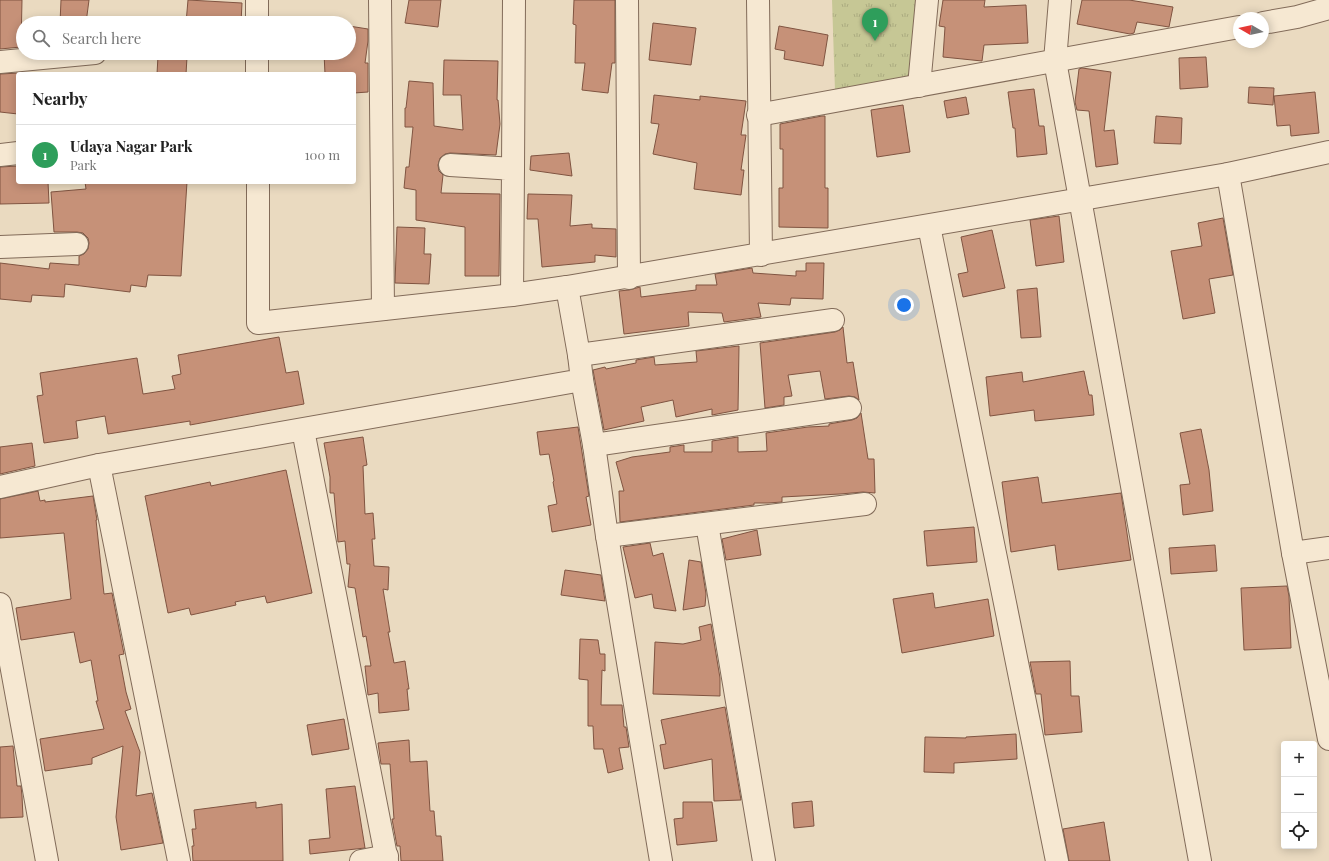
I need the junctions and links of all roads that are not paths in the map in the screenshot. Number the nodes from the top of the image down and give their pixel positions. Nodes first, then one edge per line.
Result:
1 (257, 0) edge
2 (380, 0) edge
3 (514, 0) edge
4 (627, 0) edge
5 (758, 0) edge
6 (927, 0) edge
7 (1060, 0) edge
8 (1298, 8) edge
9 (1329, 8) edge
10 (257, 16) edge
11 (1269, 20) edge
12 (1233, 29) edge
13 (21, 60) edge
14 (257, 60) edge
15 (1055, 61) junction
16 (0, 62) edge
17 (257, 72) edge
18 (919, 86) junction
19 (758, 115) junction
20 (1329, 152) edge
21 (16, 153) edge
22 (0, 155) edge
23 (450, 165) dead end
24 (513, 169) junction
25 (1228, 174) junction
26 (258, 184) edge
27 (1080, 199) junction
28 (929, 226) junction
29 (77, 244) dead end
30 (0, 247) edge
31 (761, 255) junction
32 (628, 278) junction
33 (567, 287) junction
34 (512, 295) junction
35 (383, 309) junction
36 (833, 320) dead end
37 (579, 355) junction
38 (582, 380) junction
39 (850, 408) dead end
40 (303, 430) junction
41 (594, 445) junction
42 (99, 465) junction
43 (0, 486) edge
44 (865, 504) dead end
45 (706, 524) junction
46 (607, 536) junction
47 (1329, 548) edge
48 (1292, 553) junction
49 (0, 604) edge
50 (1329, 739) edge
51 (387, 859) edge
52 (47, 861) edge
53 (179, 861) edge
54 (361, 861) edge
55 (661, 861) edge
56 (764, 861) edge
57 (1057, 861) edge
58 (1200, 861) edge

1 - 10 street
2 - 35 street
3 - 24 street
4 - 32 street
5 - 19 street
6 - 18 street
7 - 15 street
8 - 9 street
8 - 11 street
12 - 15 street
13 - 16 street
14 - 17 street
15 - 18 street
15 - 27 street
18 - 19 street
19 - 31 street
20 - 25 street
21 - 22 street
23 - 24 street
24 - 34 street
25 - 27 street
25 - 48 street
26 - 35 street
27 - 28 street
27 - 58 street
28 - 31 street
28 - 57 street
29 - 30 street
31 - 32 street
32 - 33 street
33 - 34 street
33 - 37 street
34 - 35 street
36 - 37 street
37 - 38 street
38 - 40 street
38 - 41 street
39 - 41 street
40 - 42 street
40 - 51 street
41 - 46 street
42 - 43 street
42 - 53 street
44 - 45 street
45 - 46 street
45 - 56 street
46 - 55 street
47 - 48 street
48 - 50 street
49 - 52 street
51 - 54 street

